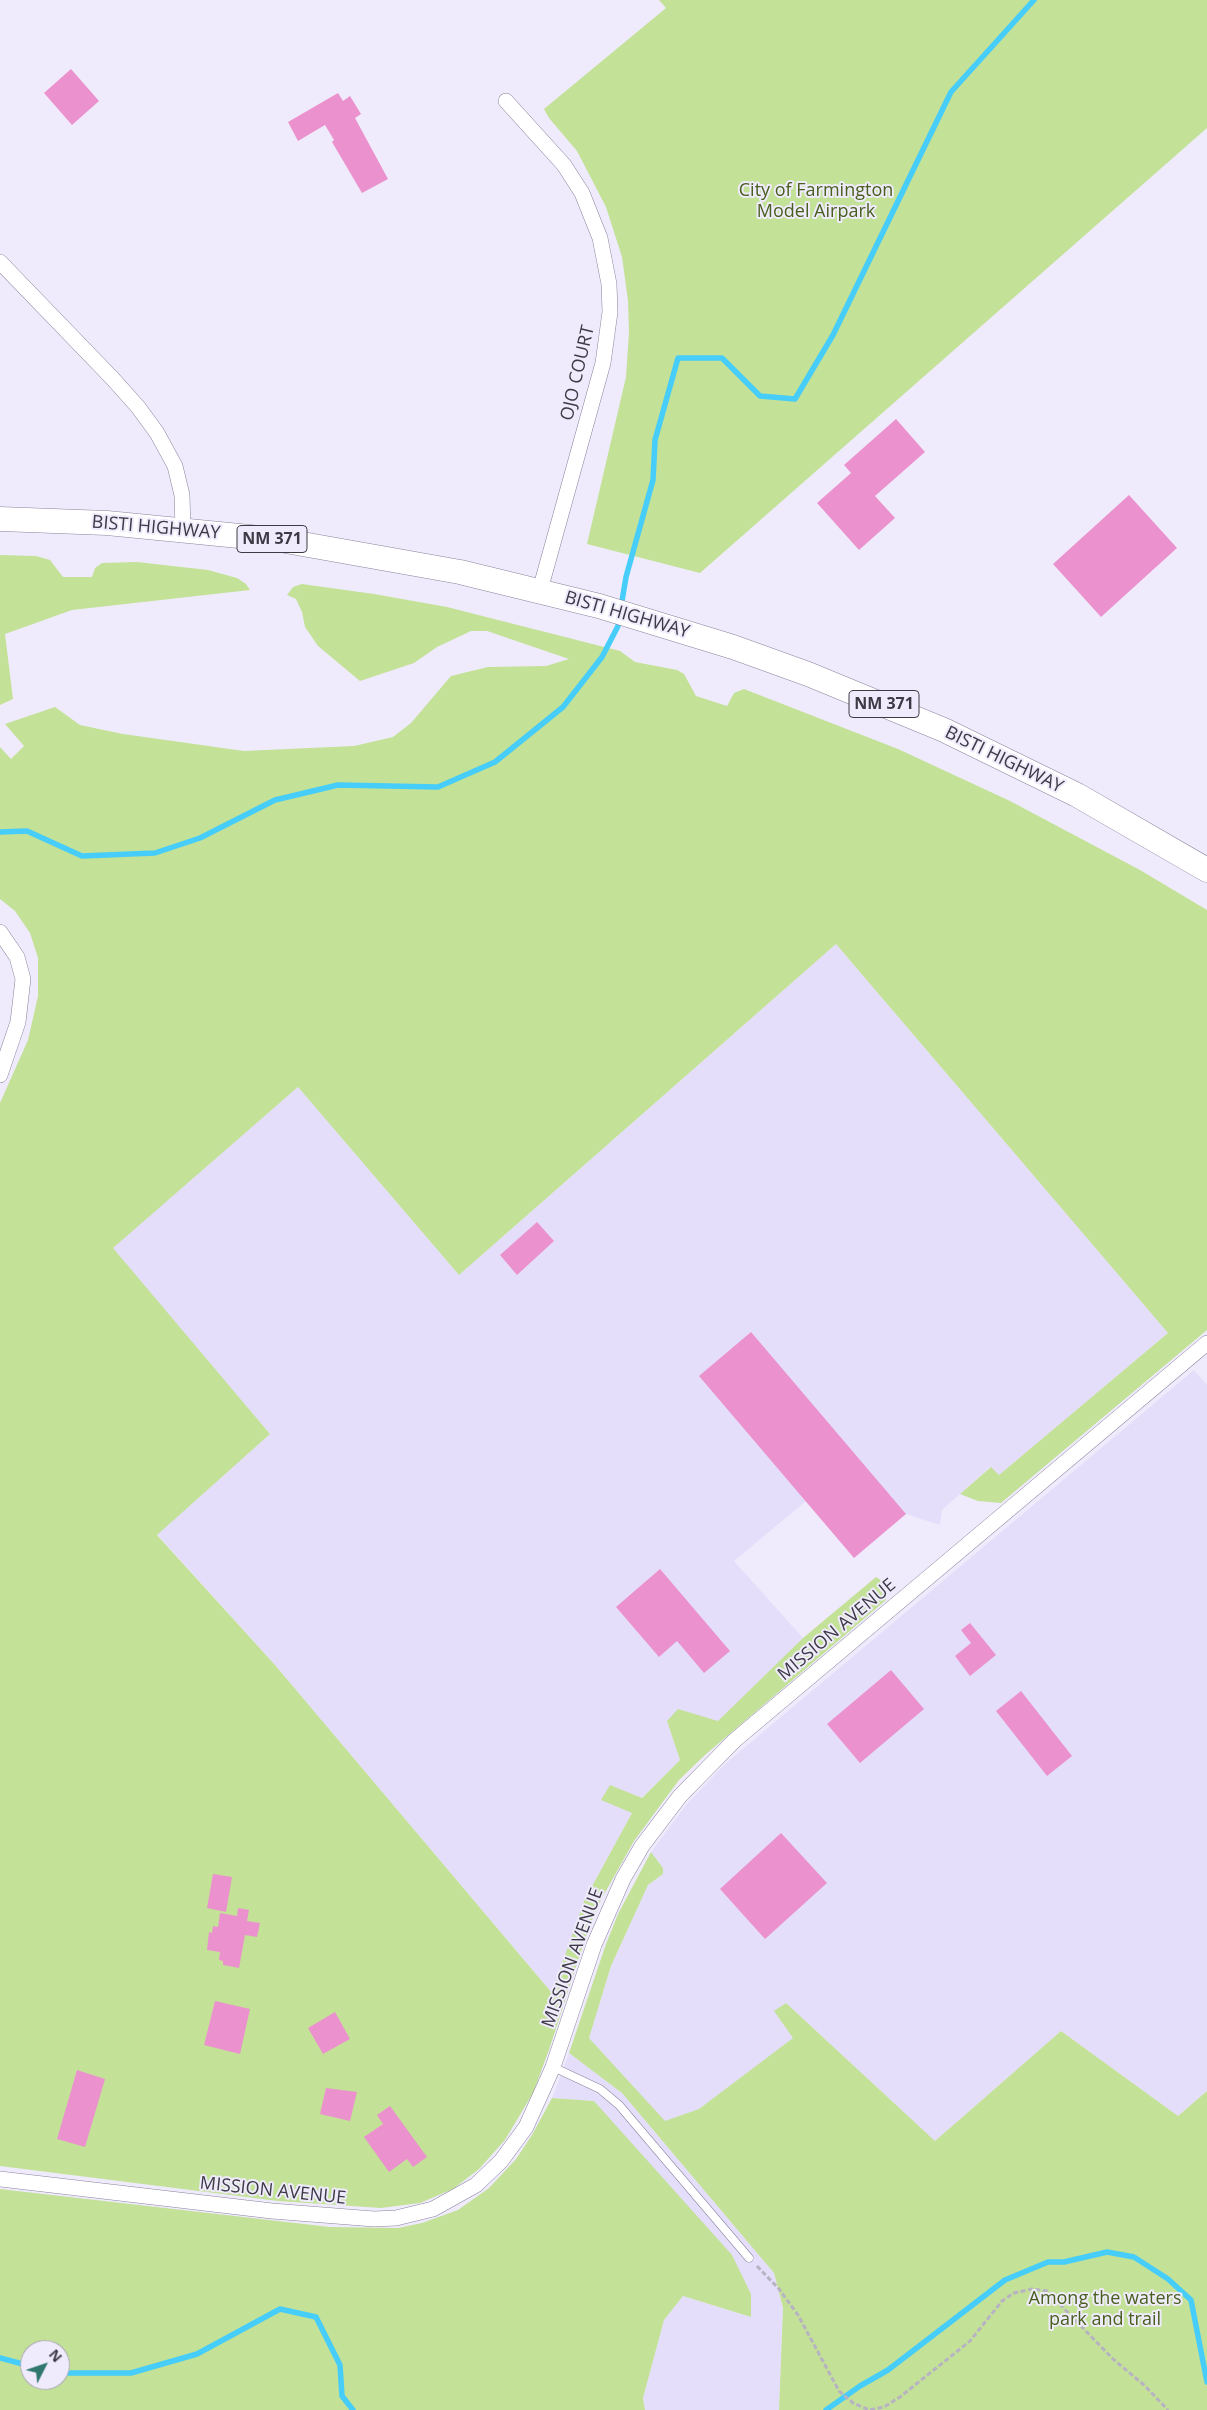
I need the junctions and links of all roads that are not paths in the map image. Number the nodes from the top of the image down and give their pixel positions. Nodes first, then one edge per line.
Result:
1 (506, 100) dead end
2 (0, 262) edge
3 (0, 519) edge
4 (183, 530) junction
5 (540, 590) junction
6 (1207, 870) edge
7 (0, 932) edge
8 (0, 1074) edge
9 (1207, 1343) edge
10 (553, 2067) junction
11 (0, 2180) edge
12 (750, 2258) road end

1 - 5 street, OJO COURT
2 - 4 street
3 - 4 main road, BISTI HIGHWAY / NM 371
4 - 5 main road, BISTI HIGHWAY / NM 371
5 - 6 main road, BISTI HIGHWAY / NM 371
7 - 8 street
9 - 10 street, MISSION AVENUE
10 - 11 street, MISSION AVENUE
10 - 12 lane

